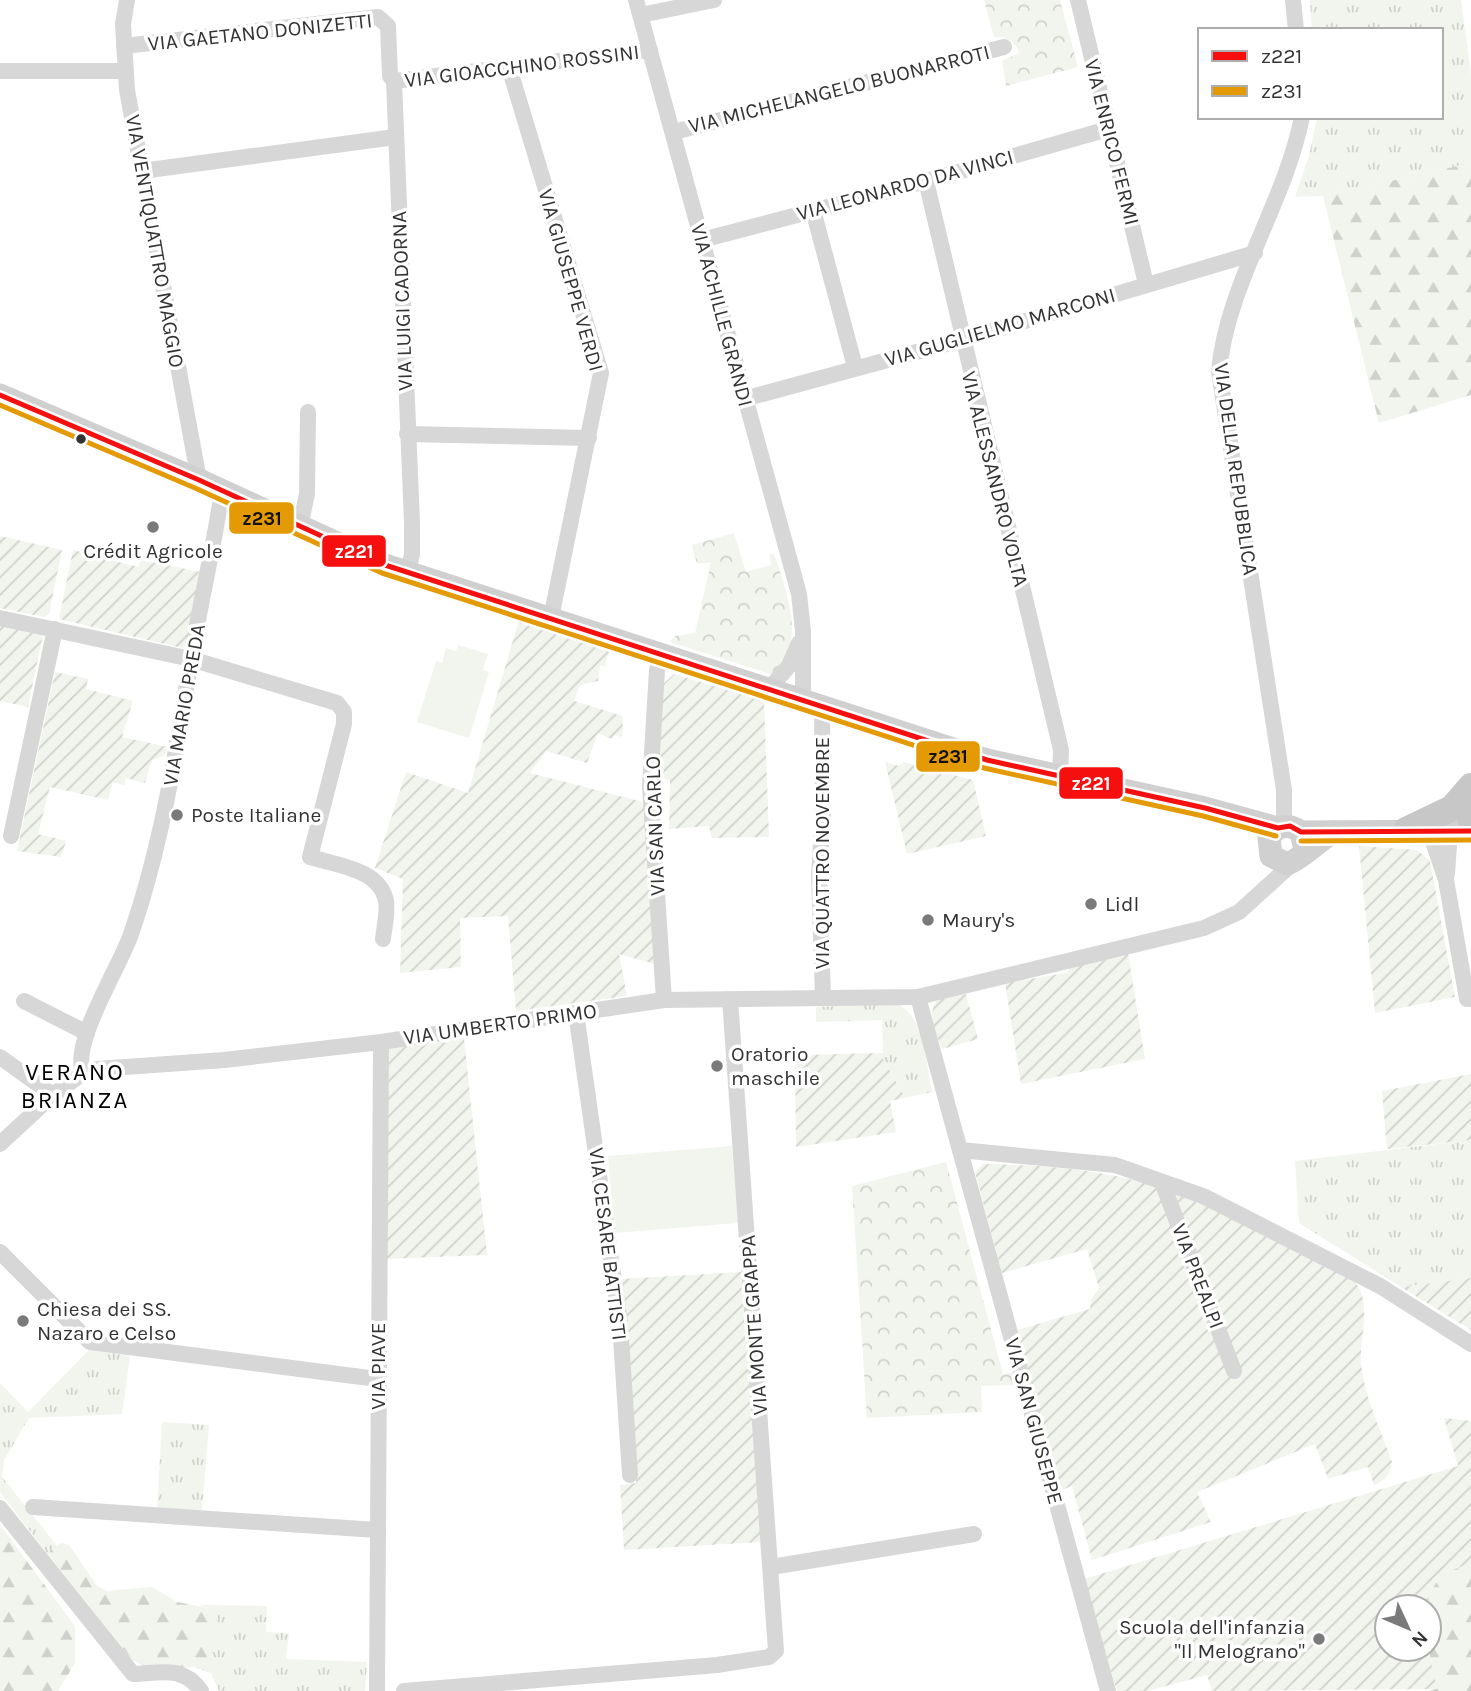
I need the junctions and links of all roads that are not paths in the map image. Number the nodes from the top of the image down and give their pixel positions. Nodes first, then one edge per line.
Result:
1 (127, 0) edge
2 (714, 0) edge
3 (1077, 0) edge
4 (1293, 0) edge
5 (638, 8) edge
6 (1296, 28) edge
7 (389, 30) joint
8 (124, 46) junction
9 (1004, 47) dead end
10 (650, 50) junction
11 (509, 67) junction
12 (0, 71) edge
13 (125, 71) junction
14 (394, 81) junction
15 (1301, 119) edge
16 (1108, 129) junction
17 (674, 132) junction
18 (395, 137) junction
19 (142, 172) junction
20 (926, 181) junction
21 (813, 210) junction
22 (702, 240) junction
23 (1255, 253) junction
24 (1146, 285) junction
25 (961, 340) junction
26 (855, 368) junction
27 (0, 395) edge
28 (744, 399) junction
29 (308, 412) dead end
30 (407, 434) junction
31 (589, 438) junction
32 (199, 480) junction
33 (222, 491) junction
34 (300, 527) junction
35 (408, 573) junction
36 (0, 618) edge
37 (551, 618) junction
38 (55, 629) junction
39 (803, 631) junction
40 (662, 653) junction
41 (191, 659) junction
42 (768, 690) junction
43 (812, 706) junction
44 (1060, 777) junction
45 (1469, 789) edge
46 (1453, 827) edge
47 (11, 836) dead end
48 (1288, 842) junction
49 (383, 939) dead end
50 (918, 997) junction
51 (823, 998) junction
52 (730, 999) junction
53 (1471, 999) edge
54 (664, 1000) junction
55 (24, 1001) dead end
56 (576, 1013) junction
57 (88, 1033) junction
58 (381, 1042) junction
59 (0, 1058) edge
60 (83, 1073) junction
61 (53, 1095) junction
62 (0, 1144) edge
63 (960, 1150) junction
64 (1162, 1181) junction
65 (0, 1252) edge
66 (1471, 1344) edge
67 (1234, 1371) dead end
68 (377, 1379) junction
69 (630, 1475) dead end
70 (33, 1507) dead end
71 (0, 1508) edge
72 (377, 1530) junction
73 (974, 1534) dead end
74 (771, 1567) junction
75 (582, 1685) edge
76 (201, 1691) edge
77 (377, 1691) edge
78 (404, 1691) edge
79 (1108, 1691) edge

1 - 8 street, VIA VENTIQUATTRO MAGGIO
2 - 5 street
3 - 16 street, VIA ENRICO FERMI
4 - 6 street
5 - 10 street, VIA ACHILLE GRANDI
7 - 8 street, VIA GAETANO DONIZETTI
7 - 14 street, VIA LUIGI CADORNA
8 - 13 street, VIA VENTIQUATTRO MAGGIO
9 - 17 street, VIA MICHELANGELO BUONARROTI
10 - 11 street, VIA GIOACCHINO ROSSINI
10 - 17 street, VIA ACHILLE GRANDI
11 - 14 street, VIA GIOACCHINO ROSSINI
11 - 31 street, VIA GIUSEPPE VERDI
12 - 13 street
13 - 19 street, VIA VENTIQUATTRO MAGGIO
14 - 18 street, VIA LUIGI CADORNA
15 - 23 street, VIA DELLA REPUBBLICA
16 - 20 street, VIA LEONARDO DA VINCI
16 - 24 street, VIA ENRICO FERMI
17 - 22 street, VIA ACHILLE GRANDI
18 - 19 street
18 - 30 street, VIA LUIGI CADORNA
19 - 32 street, VIA VENTIQUATTRO MAGGIO
20 - 21 street, VIA LEONARDO DA VINCI
20 - 25 street, VIA ALESSANDRO VOLTA
21 - 22 street, VIA LEONARDO DA VINCI
21 - 26 street
22 - 28 street, VIA ACHILLE GRANDI
23 - 24 street, VIA GUGLIELMO MARCONI
23 - 48 street, VIA DELLA REPUBBLICA
24 - 25 street, VIA GUGLIELMO MARCONI
25 - 26 street, VIA GUGLIELMO MARCONI
25 - 44 street, VIA ALESSANDRO VOLTA
26 - 28 street, VIA GUGLIELMO MARCONI
27 - 32 main road
28 - 39 street, VIA ACHILLE GRANDI
29 - 34 street
30 - 31 street
30 - 35 street, VIA LUIGI CADORNA
31 - 37 street, VIA GIUSEPPE VERDI
32 - 33 main road
33 - 34 main road
33 - 41 street, VIA MARIO PREDA
34 - 35 main road
35 - 37 main road
36 - 38 street
37 - 40 main road
38 - 41 street
38 - 47 street
39 - 42 street, VIA ACHILLE GRANDI
39 - 43 street, VIA ACHILLE GRANDI
40 - 42 main road
40 - 54 street, VIA SAN CARLO
41 - 49 street
41 - 57 street, VIA MARIO PREDA
42 - 43 main road
43 - 44 main road
43 - 51 street, VIA QUATTRO NOVEMBRE
44 - 48 main road
45 - 46 highway
45 - 46 highway
46 - 48 main road
46 - 53 street
48 - 50 street, VIA UMBERTO PRIMO
50 - 51 street, VIA UMBERTO PRIMO
50 - 63 street, VIA SAN GIUSEPPE
51 - 52 street, VIA UMBERTO PRIMO
52 - 54 street, VIA UMBERTO PRIMO
52 - 74 street, VIA MONTE GRAPPA
54 - 56 street, VIA UMBERTO PRIMO
55 - 57 street
56 - 58 street, VIA UMBERTO PRIMO
56 - 69 street, VIA CESARE BATTISTI
57 - 60 street, VIA MARIO PREDA
58 - 60 street, VIA UMBERTO PRIMO
58 - 68 street, VIA PIAVE
59 - 61 street
60 - 61 street
61 - 62 street
63 - 64 street
63 - 79 street, VIA SAN GIUSEPPE
64 - 66 street
64 - 67 street, VIA PREALPI
65 - 68 street
68 - 72 street, VIA PIAVE
70 - 72 street
71 - 76 street
72 - 77 street, VIA PIAVE
73 - 74 street
74 - 75 street, VIA MONTE GRAPPA
75 - 78 street

